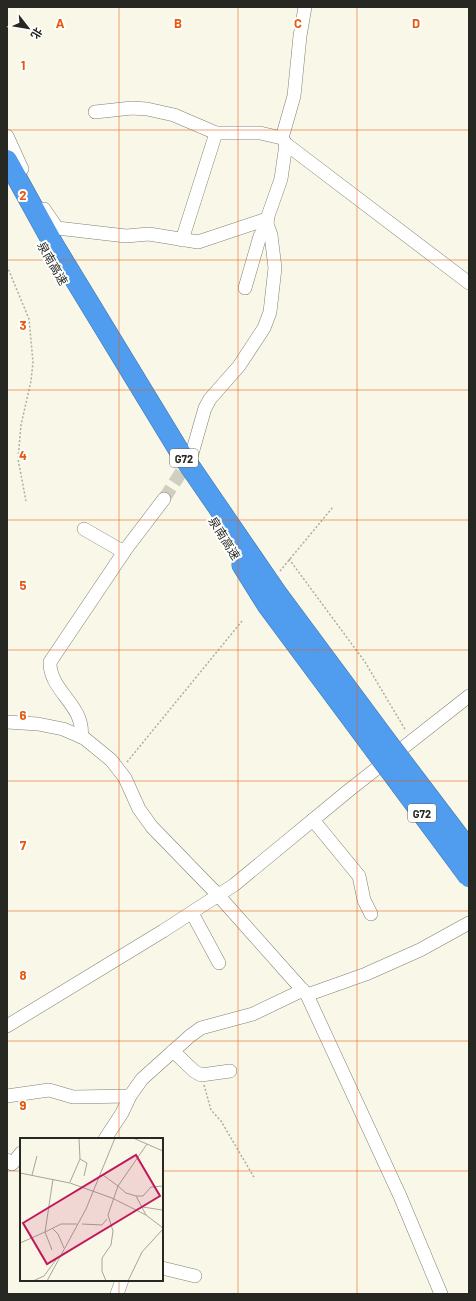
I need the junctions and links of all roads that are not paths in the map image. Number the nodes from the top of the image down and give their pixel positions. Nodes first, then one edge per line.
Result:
1 (305, 7) edge
2 (95, 112) dead end
3 (216, 133) junction
4 (7, 136) edge
5 (284, 141) junction
6 (7, 160) edge
7 (7, 182) edge
8 (267, 222) junction
9 (182, 240) junction
10 (469, 283) edge
11 (245, 288) dead end
12 (191, 457) tunnel mouth
13 (164, 499) tunnel mouth
14 (84, 529) dead end
15 (124, 552) junction
16 (469, 696) edge
17 (7, 722) edge
18 (81, 737) junction
19 (380, 744) junction
20 (313, 820) junction
21 (469, 850) edge
22 (469, 877) edge
23 (218, 895) junction
24 (192, 912) junction
25 (371, 914) dead end
26 (469, 923) edge
27 (219, 963) dead end
28 (305, 993) junction
29 (7, 1026) edge
30 (173, 1051) junction
31 (230, 1071) dead end
32 (7, 1096) edge
33 (130, 1096) junction
34 (106, 1138) edge
35 (20, 1154) edge
36 (7, 1160) edge
37 (163, 1268) edge
38 (195, 1276) dead end
39 (122, 1281) edge
40 (117, 1294) edge
41 (441, 1294) edge

1 - 5 street
2 - 3 street
3 - 5 street
3 - 9 street
4 - 9 street
5 - 8 street
5 - 10 street
6 - 19 highway, 泉南高速 / G72
7 - 19 highway, 泉南高速 / G72
8 - 9 street
8 - 11 street
8 - 12 street
13 - 15 street
14 - 15 street
15 - 18 street
16 - 20 street
17 - 18 street
18 - 23 street
19 - 21 highway, 泉南高速 / G72, bridge
19 - 22 highway, 泉南高速 / G72, bridge
20 - 23 street
20 - 25 street
23 - 24 street
23 - 28 street
24 - 27 street
24 - 29 street
26 - 28 street
28 - 30 street
28 - 41 street
30 - 31 street
30 - 33 street
32 - 33 street
33 - 34 street
35 - 36 street
37 - 38 street
39 - 40 street

